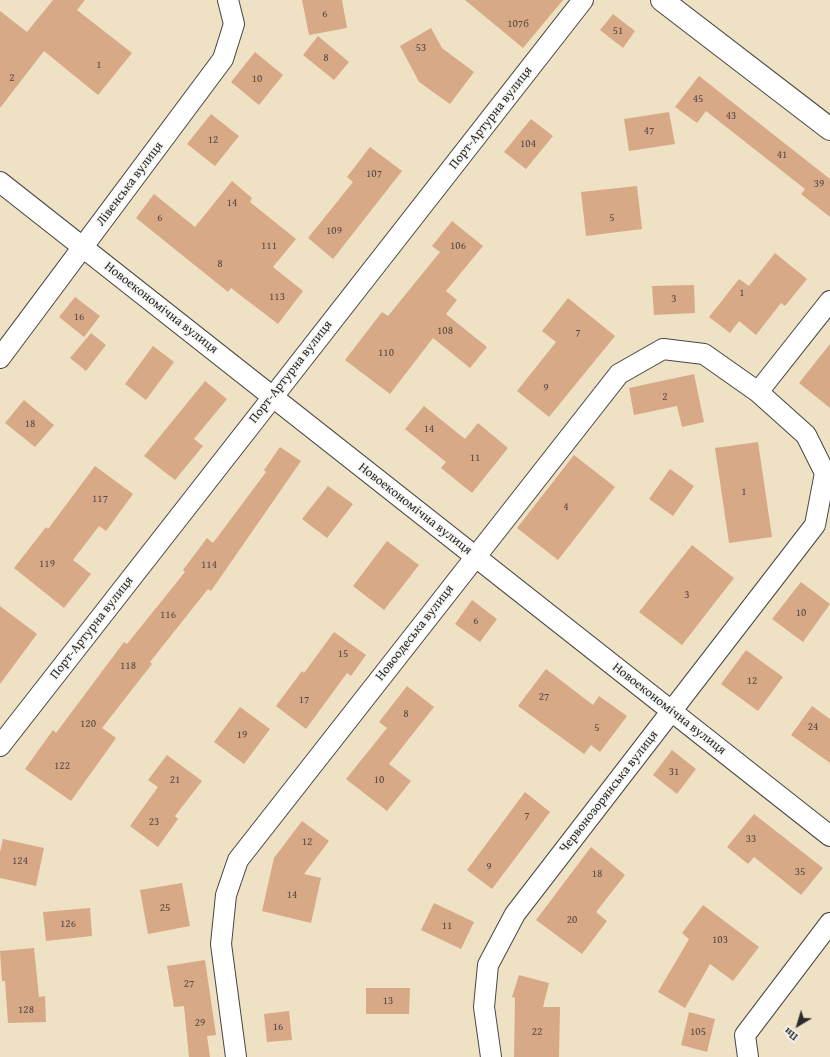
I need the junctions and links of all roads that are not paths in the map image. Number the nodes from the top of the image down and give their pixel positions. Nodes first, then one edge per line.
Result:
1 (228, 0) edge
2 (583, 0) edge
3 (662, 0) edge
4 (830, 129) edge
5 (0, 182) edge
6 (83, 247) junction
7 (830, 301) edge
8 (0, 358) edge
9 (758, 392) junction
10 (273, 396) junction
11 (475, 556) junction
12 (671, 711) junction
13 (0, 746) edge
14 (830, 836) edge
15 (830, 923) edge
16 (236, 1057) edge
17 (491, 1057) edge
18 (748, 1057) edge

1 - 6 street, Лівенська вулиця
2 - 10 street, Порт-Артурна вулиця
3 - 4 main road
5 - 6 street, Новоекономічна вулиця
6 - 8 street, Лівенська вулиця
6 - 10 street, Новоекономічна вулиця
7 - 9 street
9 - 11 street, Новоодеська вулиця
9 - 12 street, Червонозорянська вулиця
10 - 11 street, Новоекономічна вулиця
10 - 13 street, Порт-Артурна вулиця
11 - 12 street, Новоекономічна вулиця
11 - 16 street, Новоодеська вулиця
12 - 14 street, Новоекономічна вулиця
12 - 17 street, Червонозорянська вулиця
15 - 18 street

